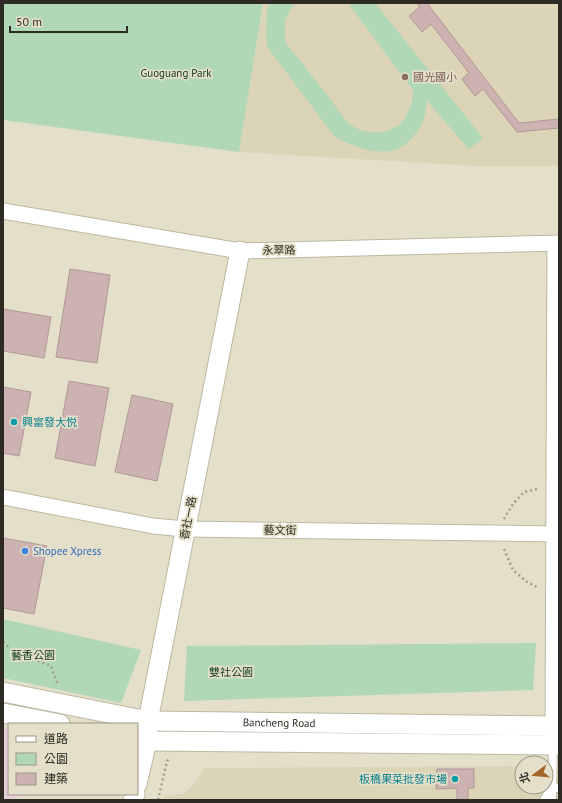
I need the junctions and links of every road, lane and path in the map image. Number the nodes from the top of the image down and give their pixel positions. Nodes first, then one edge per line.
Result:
1 (3, 211) edge
2 (557, 243) edge
3 (240, 251) junction
4 (538, 489) dead end
5 (3, 497) edge
6 (503, 521) dead end
7 (186, 529) junction
8 (556, 534) edge
9 (504, 549) dead end
10 (539, 588) dead end
11 (3, 642) edge
12 (59, 688) dead end
13 (3, 692) edge
14 (3, 713) edge
15 (148, 721) junction
16 (55, 723) edge
17 (556, 726) edge
18 (142, 740) edge
19 (556, 745) edge
20 (138, 775) edge
21 (556, 788) edge
22 (544, 800) edge
23 (552, 800) edge

1 - 3 street, 永翠路
2 - 3 street, 永翠路
2 - 8 street
3 - 7 street, 香社一路
4 - 6 path
5 - 7 street, 藝文街
7 - 8 street, 藝文街
7 - 15 street, 香社一路
8 - 17 street
9 - 10 path
11 - 12 path
13 - 15 street, Bancheng Road
14 - 16 street
15 - 17 street, Bancheng Road
15 - 18 street, 香社一路
17 - 19 street
18 - 19 street, Bancheng Road
18 - 20 street, 香社一路
19 - 21 lane
21 - 22 lane
21 - 23 lane

